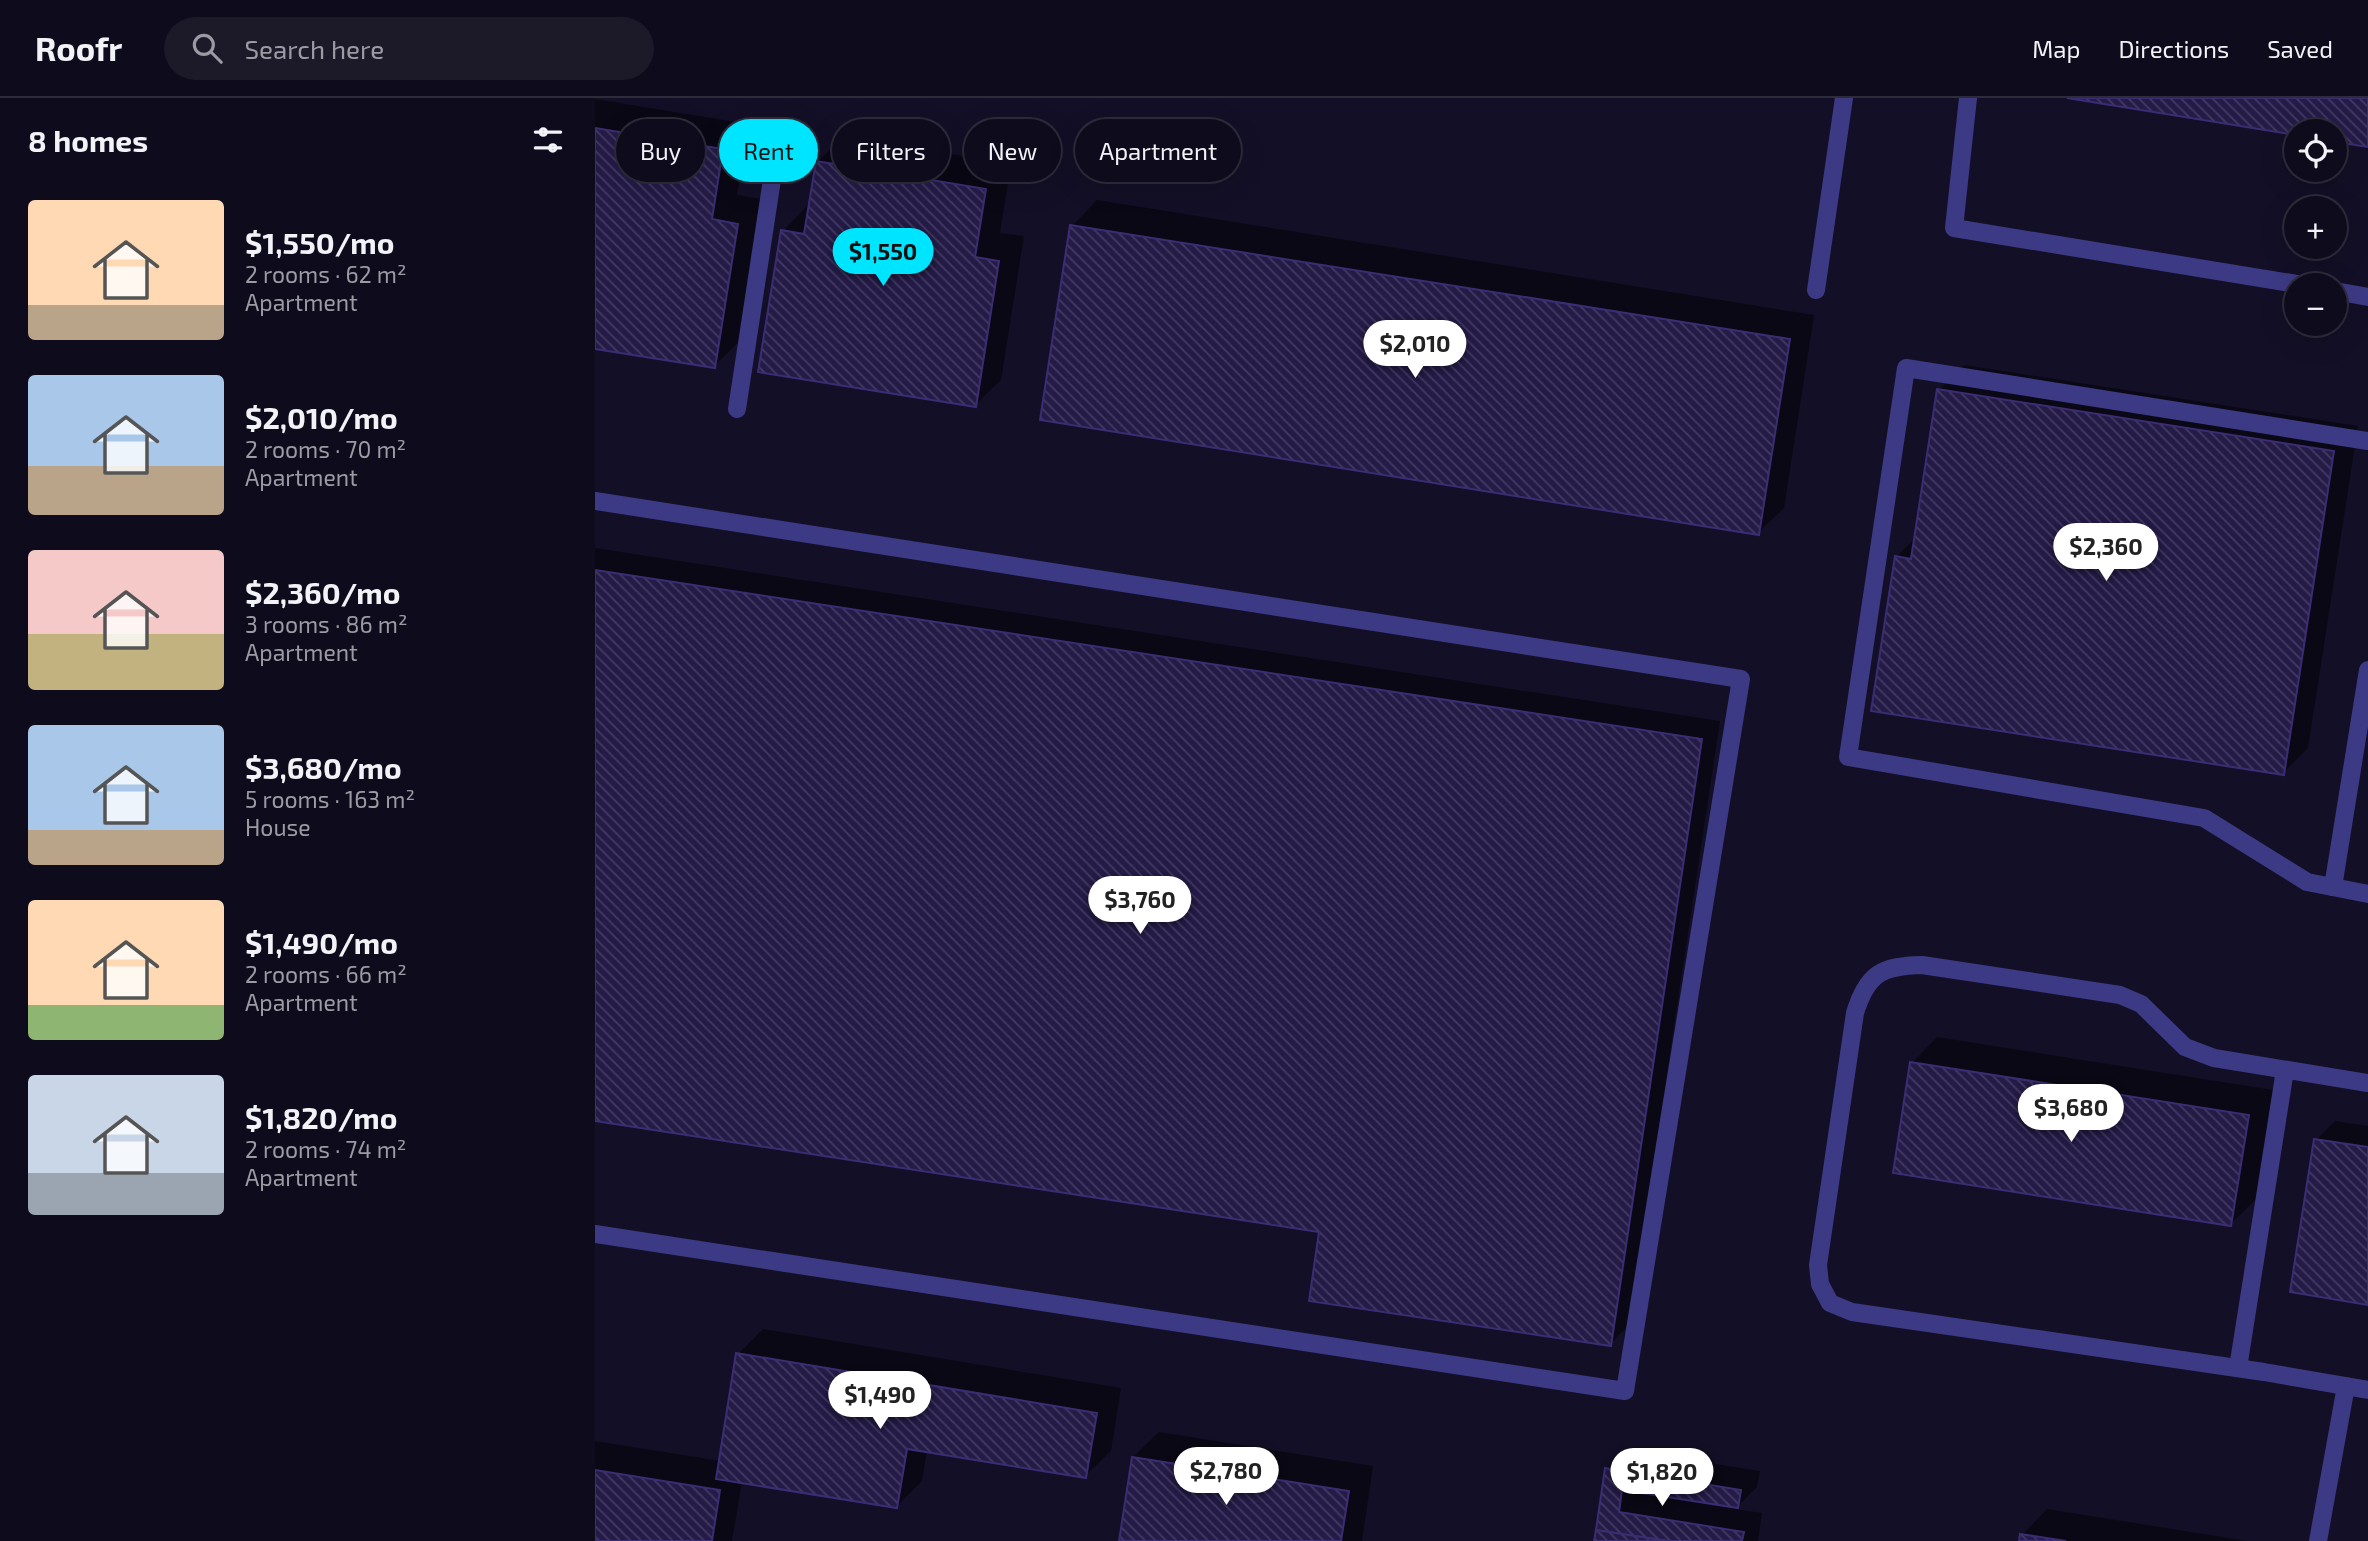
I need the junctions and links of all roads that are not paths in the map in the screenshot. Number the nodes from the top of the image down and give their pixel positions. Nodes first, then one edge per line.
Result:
1 (1844, 98) edge
2 (1968, 98) edge
3 (772, 182) edge
4 (2284, 282) edge
5 (1816, 290) dead end
6 (2347, 293) edge
7 (2368, 297) edge
8 (737, 409) dead end
9 (2368, 441) edge
10 (595, 501) edge
11 (2368, 670) edge
12 (2333, 887) junction
13 (2368, 894) edge
14 (2285, 1070) junction
15 (2368, 1083) edge
16 (595, 1234) edge
17 (2238, 1368) junction
18 (2346, 1386) junction
19 (2368, 1390) edge
20 (2318, 1541) edge

1 - 5 lane
2 - 4 lane
3 - 8 lane
6 - 7 lane
9 - 12 lane
10 - 16 lane
11 - 12 lane
12 - 13 lane
14 - 15 lane
14 - 17 lane
14 - 17 lane
17 - 18 lane
18 - 19 lane
18 - 20 lane

